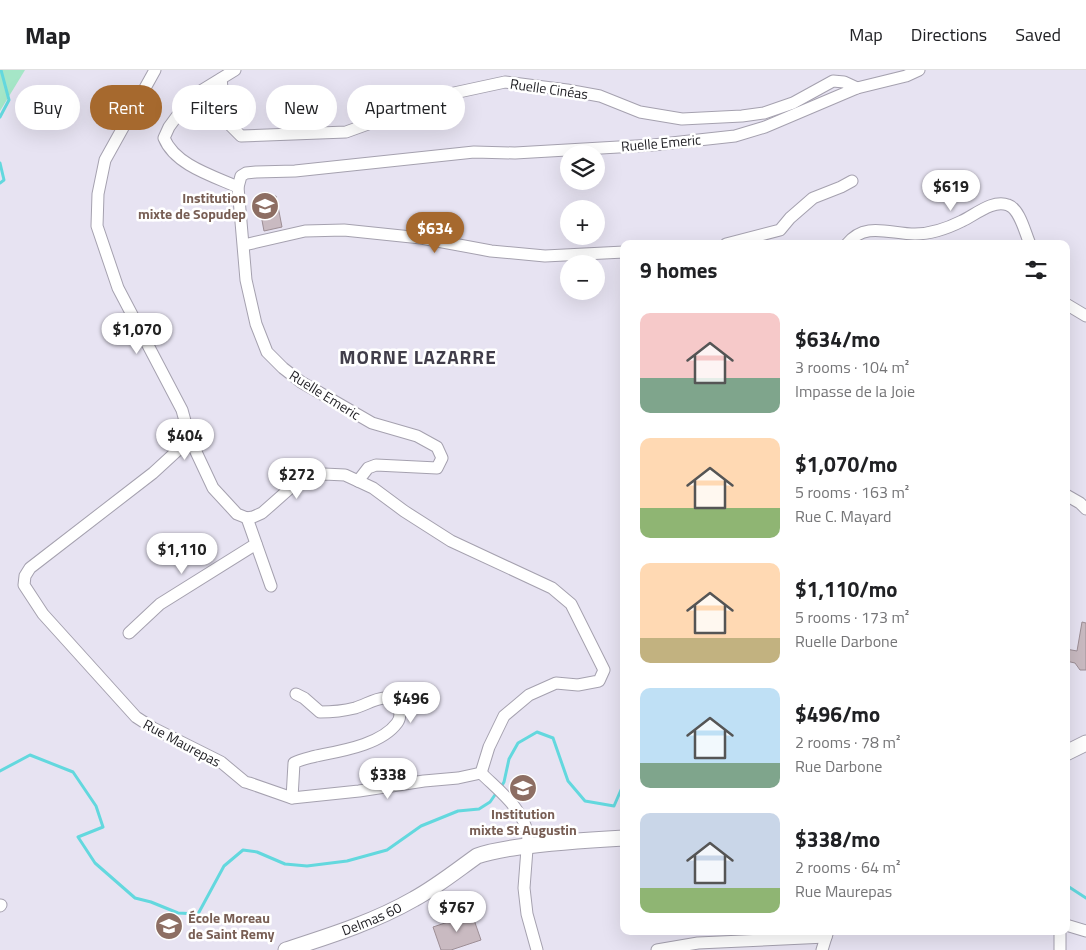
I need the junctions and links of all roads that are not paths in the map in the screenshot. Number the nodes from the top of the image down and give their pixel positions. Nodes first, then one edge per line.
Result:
1 (155, 70) edge
2 (235, 70) edge
3 (919, 70) edge
4 (221, 79) junction
5 (857, 88) junction
6 (852, 181) dead end
7 (238, 187) junction
8 (741, 240) edge
9 (851, 240) edge
10 (1028, 240) edge
11 (244, 245) junction
12 (620, 252) edge
13 (1070, 306) edge
14 (1086, 316) edge
15 (190, 439) junction
16 (358, 481) junction
17 (1070, 497) edge
18 (1086, 509) edge
19 (247, 518) junction
20 (256, 544) junction
21 (271, 586) dead end
22 (129, 633) dead end
23 (296, 694) dead end
24 (1086, 743) edge
25 (1070, 751) edge
26 (481, 773) junction
27 (292, 798) junction
28 (620, 838) edge
29 (527, 846) junction
30 (1070, 926) edge
31 (1086, 931) edge
32 (814, 935) edge
33 (827, 935) edge
34 (1060, 935) edge
35 (286, 950) edge
36 (538, 950) edge
37 (657, 950) edge
38 (822, 950) edge
39 (1060, 950) edge

1 - 15 street
2 - 4 street
3 - 5 street, Ruelle Emeric
4 - 5 street, Ruelle Cinéas
4 - 7 street
5 - 7 street, Ruelle Emeric
6 - 8 street
7 - 11 street, Ruelle Emeric
9 - 10 street
11 - 12 street
11 - 16 street, Ruelle Emeric
13 - 14 street
15 - 19 street
15 - 27 street, Rue Maurepas
16 - 19 street
16 - 26 street
17 - 18 street
19 - 20 street
20 - 21 street
20 - 22 street
23 - 27 street
24 - 25 street
26 - 27 street, Rue Maurepas
26 - 29 street
28 - 29 street, Delmas 60
29 - 35 street, Delmas 60
29 - 36 street
30 - 31 street
32 - 37 street
33 - 38 street
34 - 39 street

